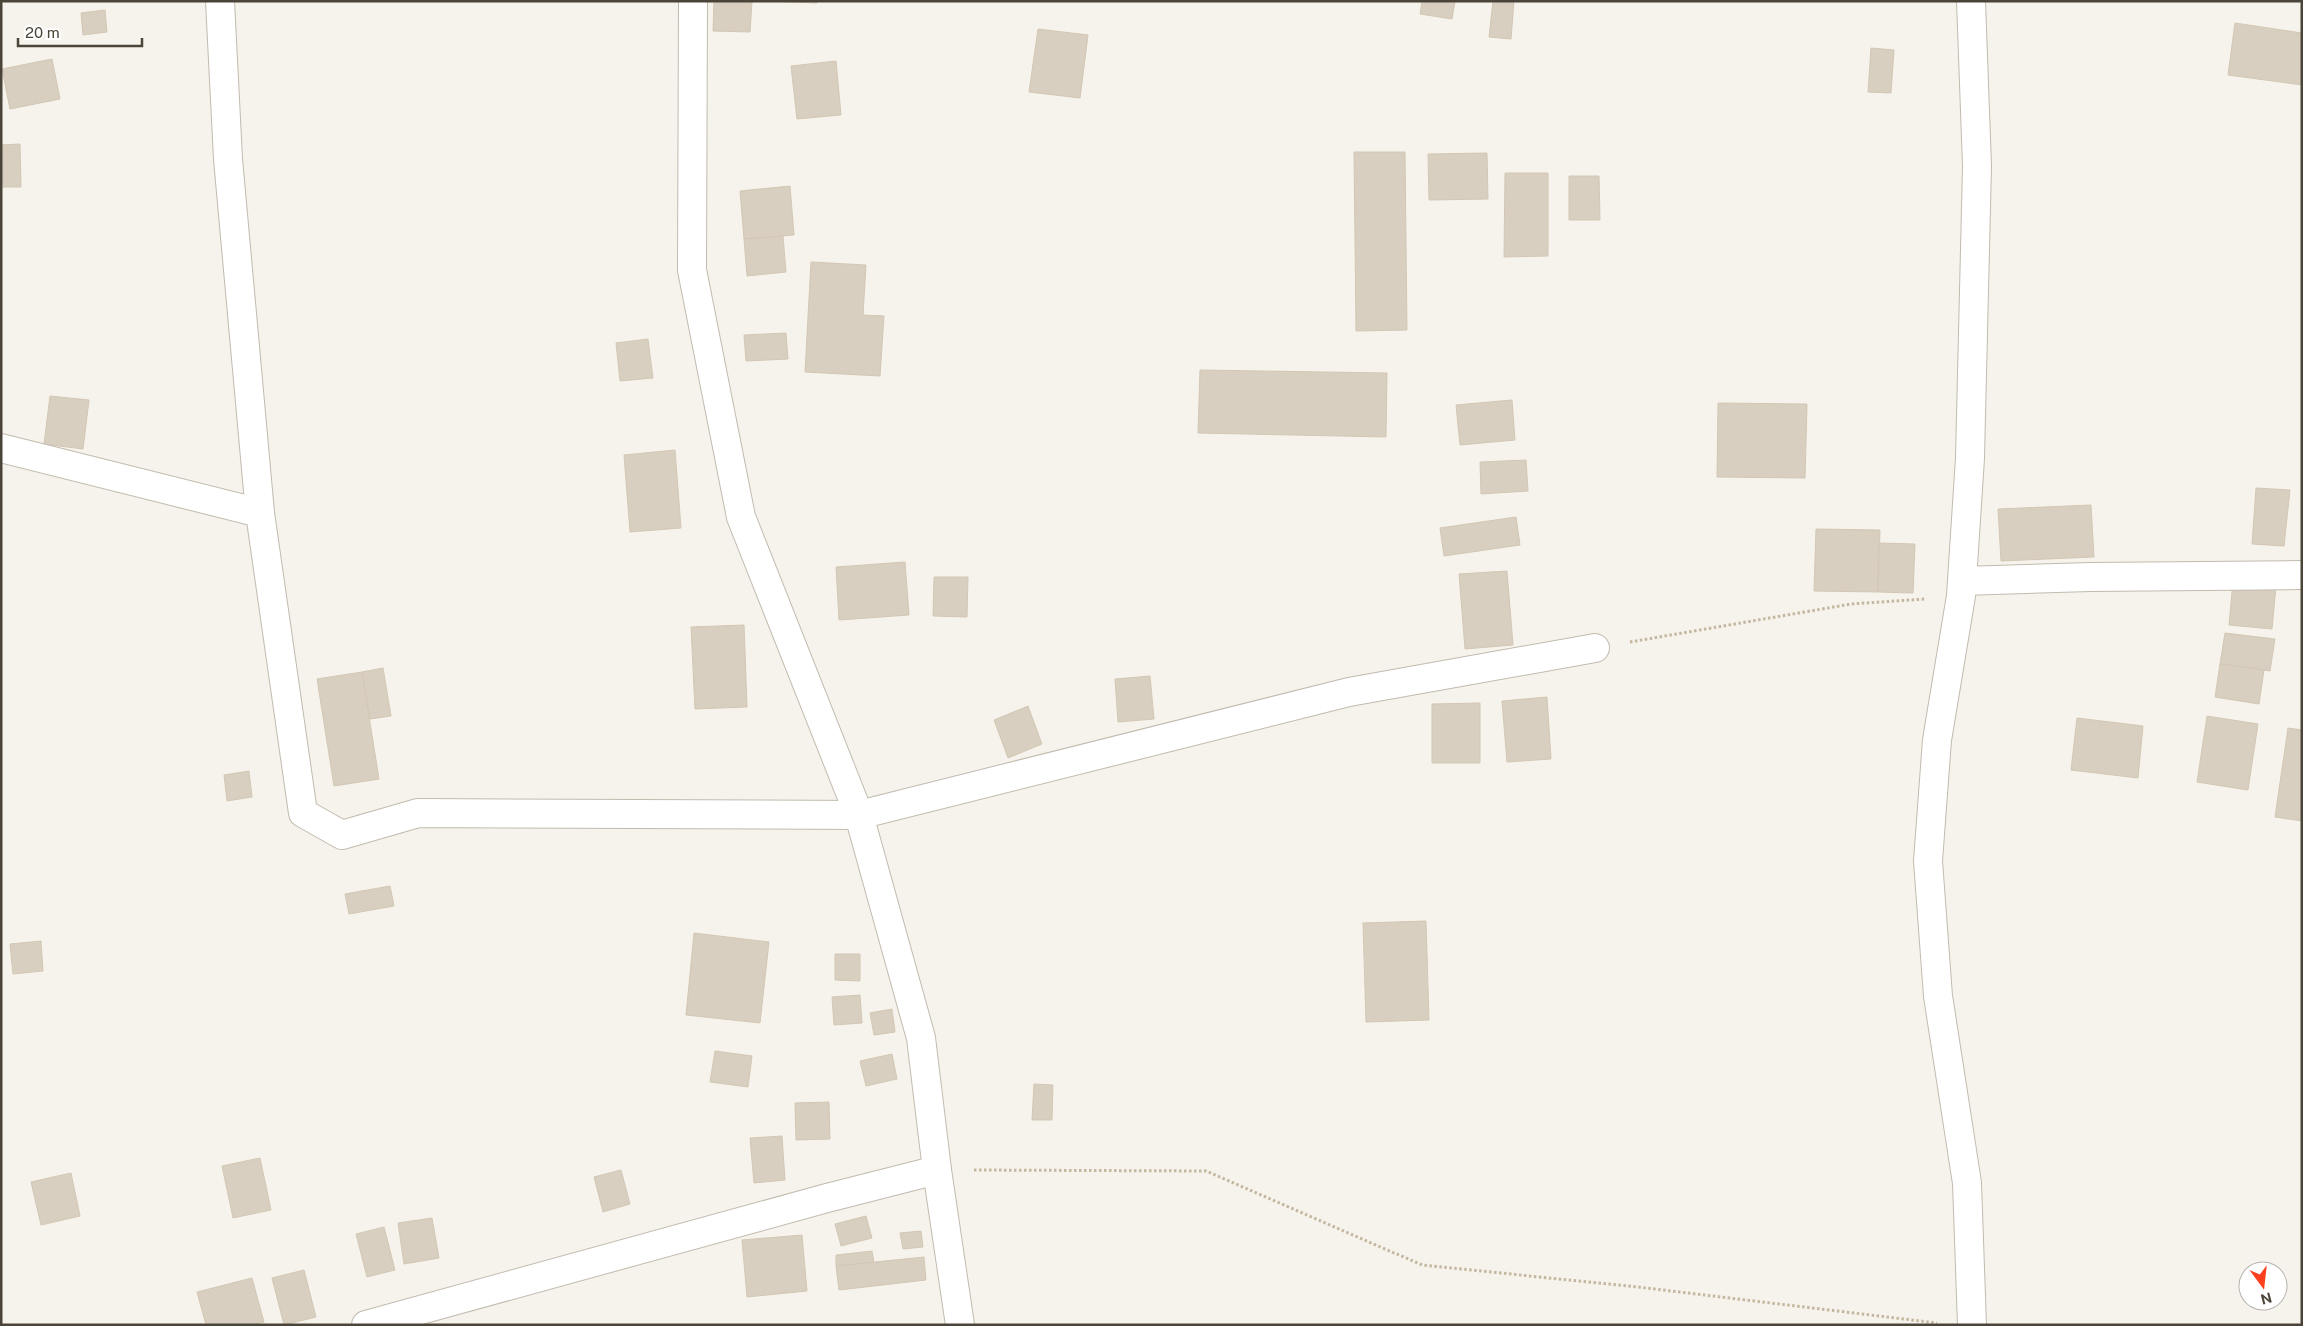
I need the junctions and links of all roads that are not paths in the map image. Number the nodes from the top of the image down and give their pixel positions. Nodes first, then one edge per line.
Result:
1 (220, 1) edge
2 (693, 1) edge
3 (1970, 1) edge
4 (1, 448) edge
5 (260, 513) junction
6 (2302, 575) edge
7 (1962, 588) junction
8 (1595, 648) road end
9 (860, 814) junction
10 (937, 1170) junction
11 (366, 1325) edge
12 (960, 1325) edge
13 (1972, 1325) edge

1 - 5 street
2 - 9 street
3 - 7 street
4 - 5 street
5 - 9 street
6 - 7 street
7 - 13 street
8 - 9 street
9 - 10 street
10 - 11 street
10 - 12 street

